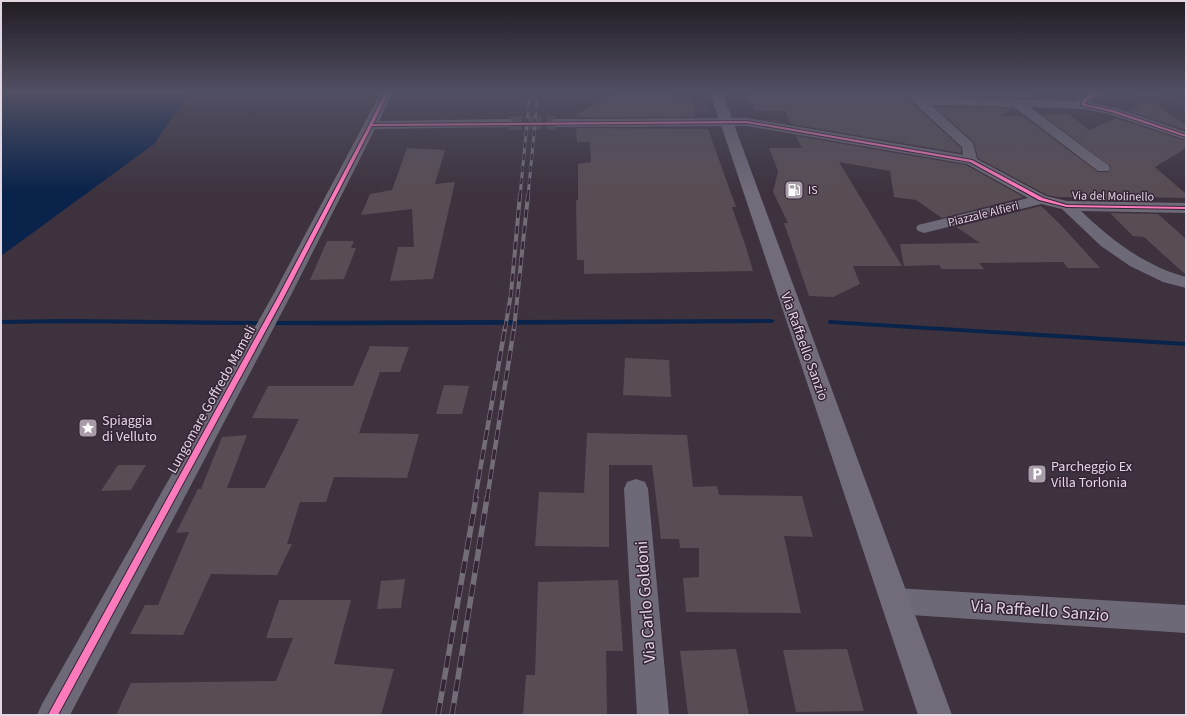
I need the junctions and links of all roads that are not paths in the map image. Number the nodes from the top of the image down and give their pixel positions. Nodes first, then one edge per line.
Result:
1 (371, 125) edge
2 (728, 125) edge
3 (767, 125) edge
4 (946, 125) edge
5 (1046, 125) edge
6 (1155, 125) edge
7 (1186, 136) edge
8 (971, 161) junction
9 (1103, 168) dead end
10 (1041, 200) junction
11 (1067, 206) junction
12 (1186, 208) edge
13 (924, 228) dead end
14 (1186, 283) edge
15 (636, 489) dead end
16 (895, 601) junction
17 (1186, 619) edge
18 (53, 715) edge
19 (653, 715) edge
20 (935, 715) edge

1 - 18 street, Lungomare Goffredo Mameli
2 - 16 main road, Via Raffaello Sanzio
3 - 8 street
4 - 8 street
5 - 9 street
6 - 7 street
8 - 10 street
10 - 11 street, Via del Molinello
10 - 13 street, Piazzale Alfieri
11 - 12 street, Via del Molinello
11 - 14 street, Via del Molinello
15 - 19 street, Via Carlo Goldoni
16 - 17 street, Via Raffaello Sanzio
16 - 20 main road, Via Raffaello Sanzio

